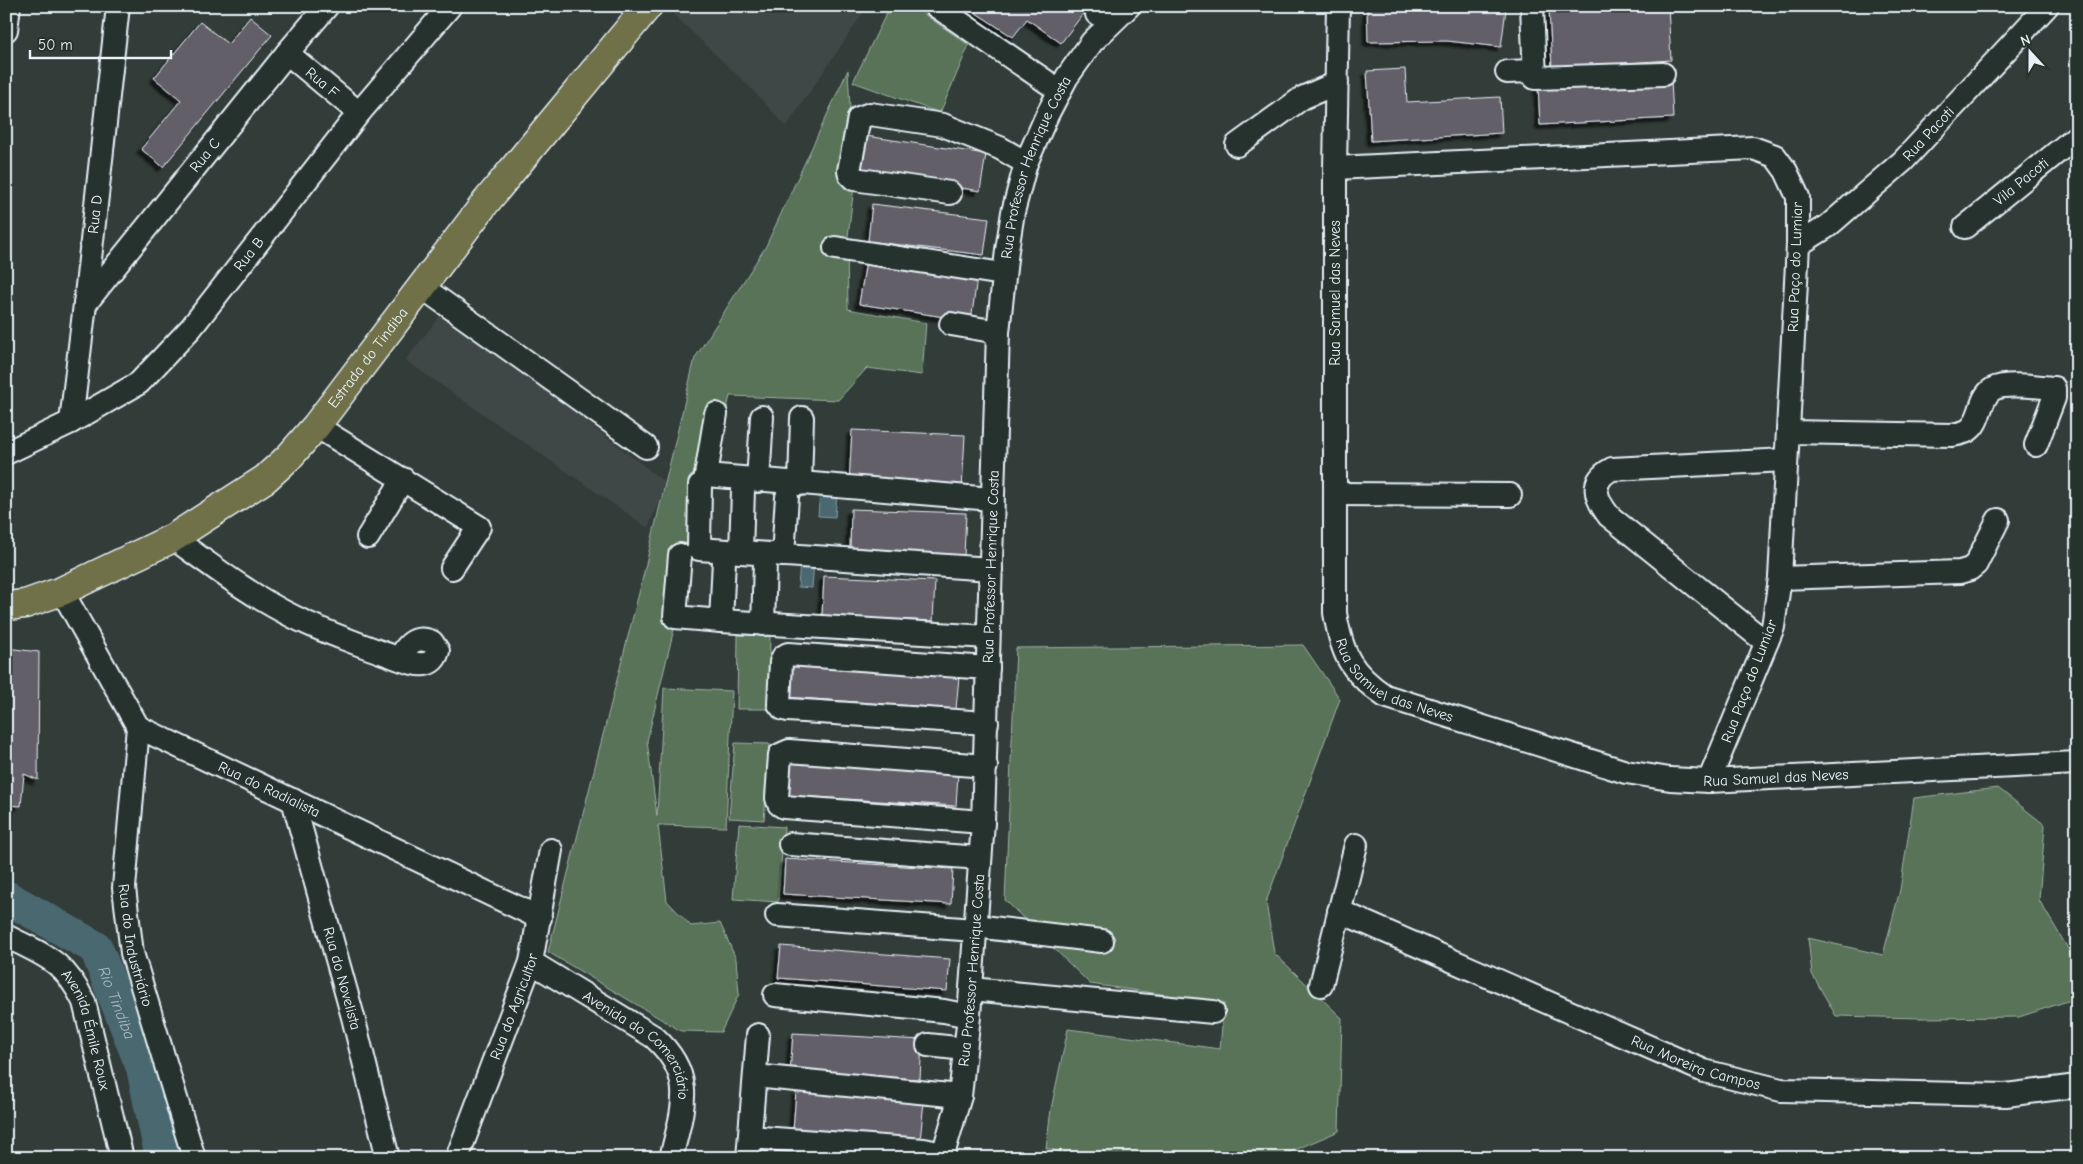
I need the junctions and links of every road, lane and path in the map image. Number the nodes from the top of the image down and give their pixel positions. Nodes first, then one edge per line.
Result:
1 (9, 6) edge
2 (118, 6) edge
3 (327, 6) edge
4 (450, 6) edge
5 (648, 6) edge
6 (936, 6) edge
7 (1129, 6) edge
8 (1338, 6) edge
9 (1532, 6) edge
10 (2047, 6) edge
11 (6, 30) edge
12 (287, 53) junction
13 (1534, 71) junction
14 (1508, 72) dead end
15 (1663, 74) dead end
16 (1337, 83) junction
17 (1060, 91) junction
18 (359, 113) junction
19 (2077, 136) edge
20 (1237, 145) dead end
21 (1026, 163) junction
22 (1335, 168) junction
23 (950, 193) dead end
24 (1965, 227) dead end
25 (1798, 245) junction
26 (835, 248) dead end
27 (1003, 274) junction
28 (422, 287) junction
29 (86, 304) junction
30 (961, 322) dead end
31 (998, 329) junction
32 (716, 414) dead end
33 (762, 417) dead end
34 (802, 418) dead end
35 (71, 422) junction
36 (316, 426) junction
37 (1788, 432) junction
38 (2036, 445) dead end
39 (646, 447) dead end
40 (6, 453) edge
41 (1786, 460) junction
42 (403, 479) junction
43 (700, 485) dead end
44 (751, 485) junction
45 (794, 490) junction
46 (1335, 494) junction
47 (1510, 495) dead end
48 (992, 499) junction
49 (1998, 520) dead end
50 (368, 537) dead end
51 (173, 538) junction
52 (680, 555) dead end
53 (732, 556) junction
54 (774, 559) junction
55 (452, 568) dead end
56 (991, 569) junction
57 (1780, 578) junction
58 (62, 591) junction
59 (6, 606) edge
60 (721, 621) junction
61 (763, 624) junction
62 (988, 637) junction
63 (1767, 641) junction
64 (400, 658) dead end
65 (988, 668) junction
66 (987, 723) junction
67 (138, 727) junction
68 (2077, 763) edge
69 (986, 766) junction
70 (1709, 781) junction
71 (293, 800) junction
72 (983, 822) junction
73 (790, 844) dead end
74 (1356, 845) dead end
75 (551, 850) dead end
76 (980, 858) junction
77 (1339, 911) junction
78 (777, 915) dead end
79 (540, 918) junction
80 (975, 928) junction
81 (6, 936) edge
82 (1102, 941) dead end
83 (531, 962) junction
84 (1321, 984) dead end
85 (971, 989) junction
86 (775, 995) dead end
87 (1213, 1012) dead end
88 (969, 1016) junction
89 (758, 1035) dead end
90 (928, 1045) dead end
91 (965, 1049) junction
92 (755, 1076) junction
93 (2077, 1086) edge
94 (960, 1096) junction
95 (749, 1147) edge
96 (942, 1156) edge
97 (122, 1158) edge
98 (194, 1158) edge
99 (388, 1158) edge
100 (457, 1158) edge
101 (671, 1158) edge

1 - 11 street
2 - 29 street, Rua D
3 - 12 street, Rua C
4 - 18 street, Rua B
5 - 28 main road, Estrada do Tindiba
6 - 17 street
7 - 17 street, Rua Professor Henrique Costa
8 - 16 street, Rua Samuel das Neves
9 - 13 street
10 - 25 street, Rua Pacoti
12 - 18 street, Rua F
12 - 29 street, Rua C
13 - 14 street
13 - 15 street
16 - 20 street
16 - 22 street, Rua Samuel das Neves
17 - 21 street, Rua Professor Henrique Costa
18 - 35 street, Rua B
19 - 24 street, Vila Pacoti
21 - 23 street
21 - 27 street, Rua Professor Henrique Costa
22 - 25 street, Rua Paço do Lumiar
22 - 46 street, Rua Samuel das Neves
25 - 37 street, Rua Paço do Lumiar
26 - 27 street
27 - 31 street, Rua Professor Henrique Costa
28 - 36 main road, Estrada do Tindiba
28 - 39 street
29 - 35 street, Rua D
30 - 31 street
31 - 48 street, Rua Professor Henrique Costa
32 - 44 street
33 - 44 street
34 - 45 street
35 - 40 street, Rua B
36 - 42 street
36 - 51 main road, Estrada do Tindiba
37 - 38 street
37 - 41 street, Rua Paço do Lumiar
41 - 57 street, Rua Paço do Lumiar
41 - 63 street
42 - 50 street
42 - 55 street
43 - 53 street
44 - 45 street
44 - 53 street
45 - 48 street
45 - 54 street
46 - 47 street
46 - 70 street, Rua Samuel das Neves
48 - 56 street, Rua Professor Henrique Costa
49 - 57 street
51 - 58 main road, Estrada do Tindiba
51 - 64 street
52 - 60 street
53 - 54 street
53 - 60 street
54 - 56 street
54 - 61 street
56 - 62 street, Rua Professor Henrique Costa
57 - 63 street, Rua Paço do Lumiar
58 - 59 main road, Estrada do Tindiba
58 - 67 street
60 - 61 street
61 - 62 street
62 - 65 street, Rua Professor Henrique Costa
63 - 70 street, Rua Paço do Lumiar
65 - 66 street, Rua Professor Henrique Costa
65 - 66 street
66 - 69 street, Rua Professor Henrique Costa
67 - 71 street, Rua do Radialista
67 - 98 street, Rua do Industriário
68 - 70 street, Rua Samuel das Neves
69 - 72 street, Rua Professor Henrique Costa
69 - 72 street
71 - 79 street, Rua do Radialista
71 - 99 street, Rua do Novelista
72 - 76 street, Rua Professor Henrique Costa
73 - 76 street
74 - 77 street
75 - 79 street, Rua do Agricultor
76 - 80 street, Rua Professor Henrique Costa
77 - 84 street
77 - 93 street, Rua Moreira Campos
78 - 80 street
79 - 83 street, Rua do Agricultor
80 - 82 street
80 - 85 street, Rua Professor Henrique Costa
81 - 97 street, Avenida Émile Roux
83 - 100 street, Rua do Agricultor
83 - 101 street, Avenida do Comerciário
85 - 87 street
85 - 88 street, Rua Professor Henrique Costa
86 - 88 street
88 - 91 street, Rua Professor Henrique Costa
89 - 92 street
90 - 91 street
91 - 94 street, Rua Professor Henrique Costa
92 - 94 street
92 - 95 street
94 - 96 street, Rua Professor Henrique Costa
95 - 96 street

